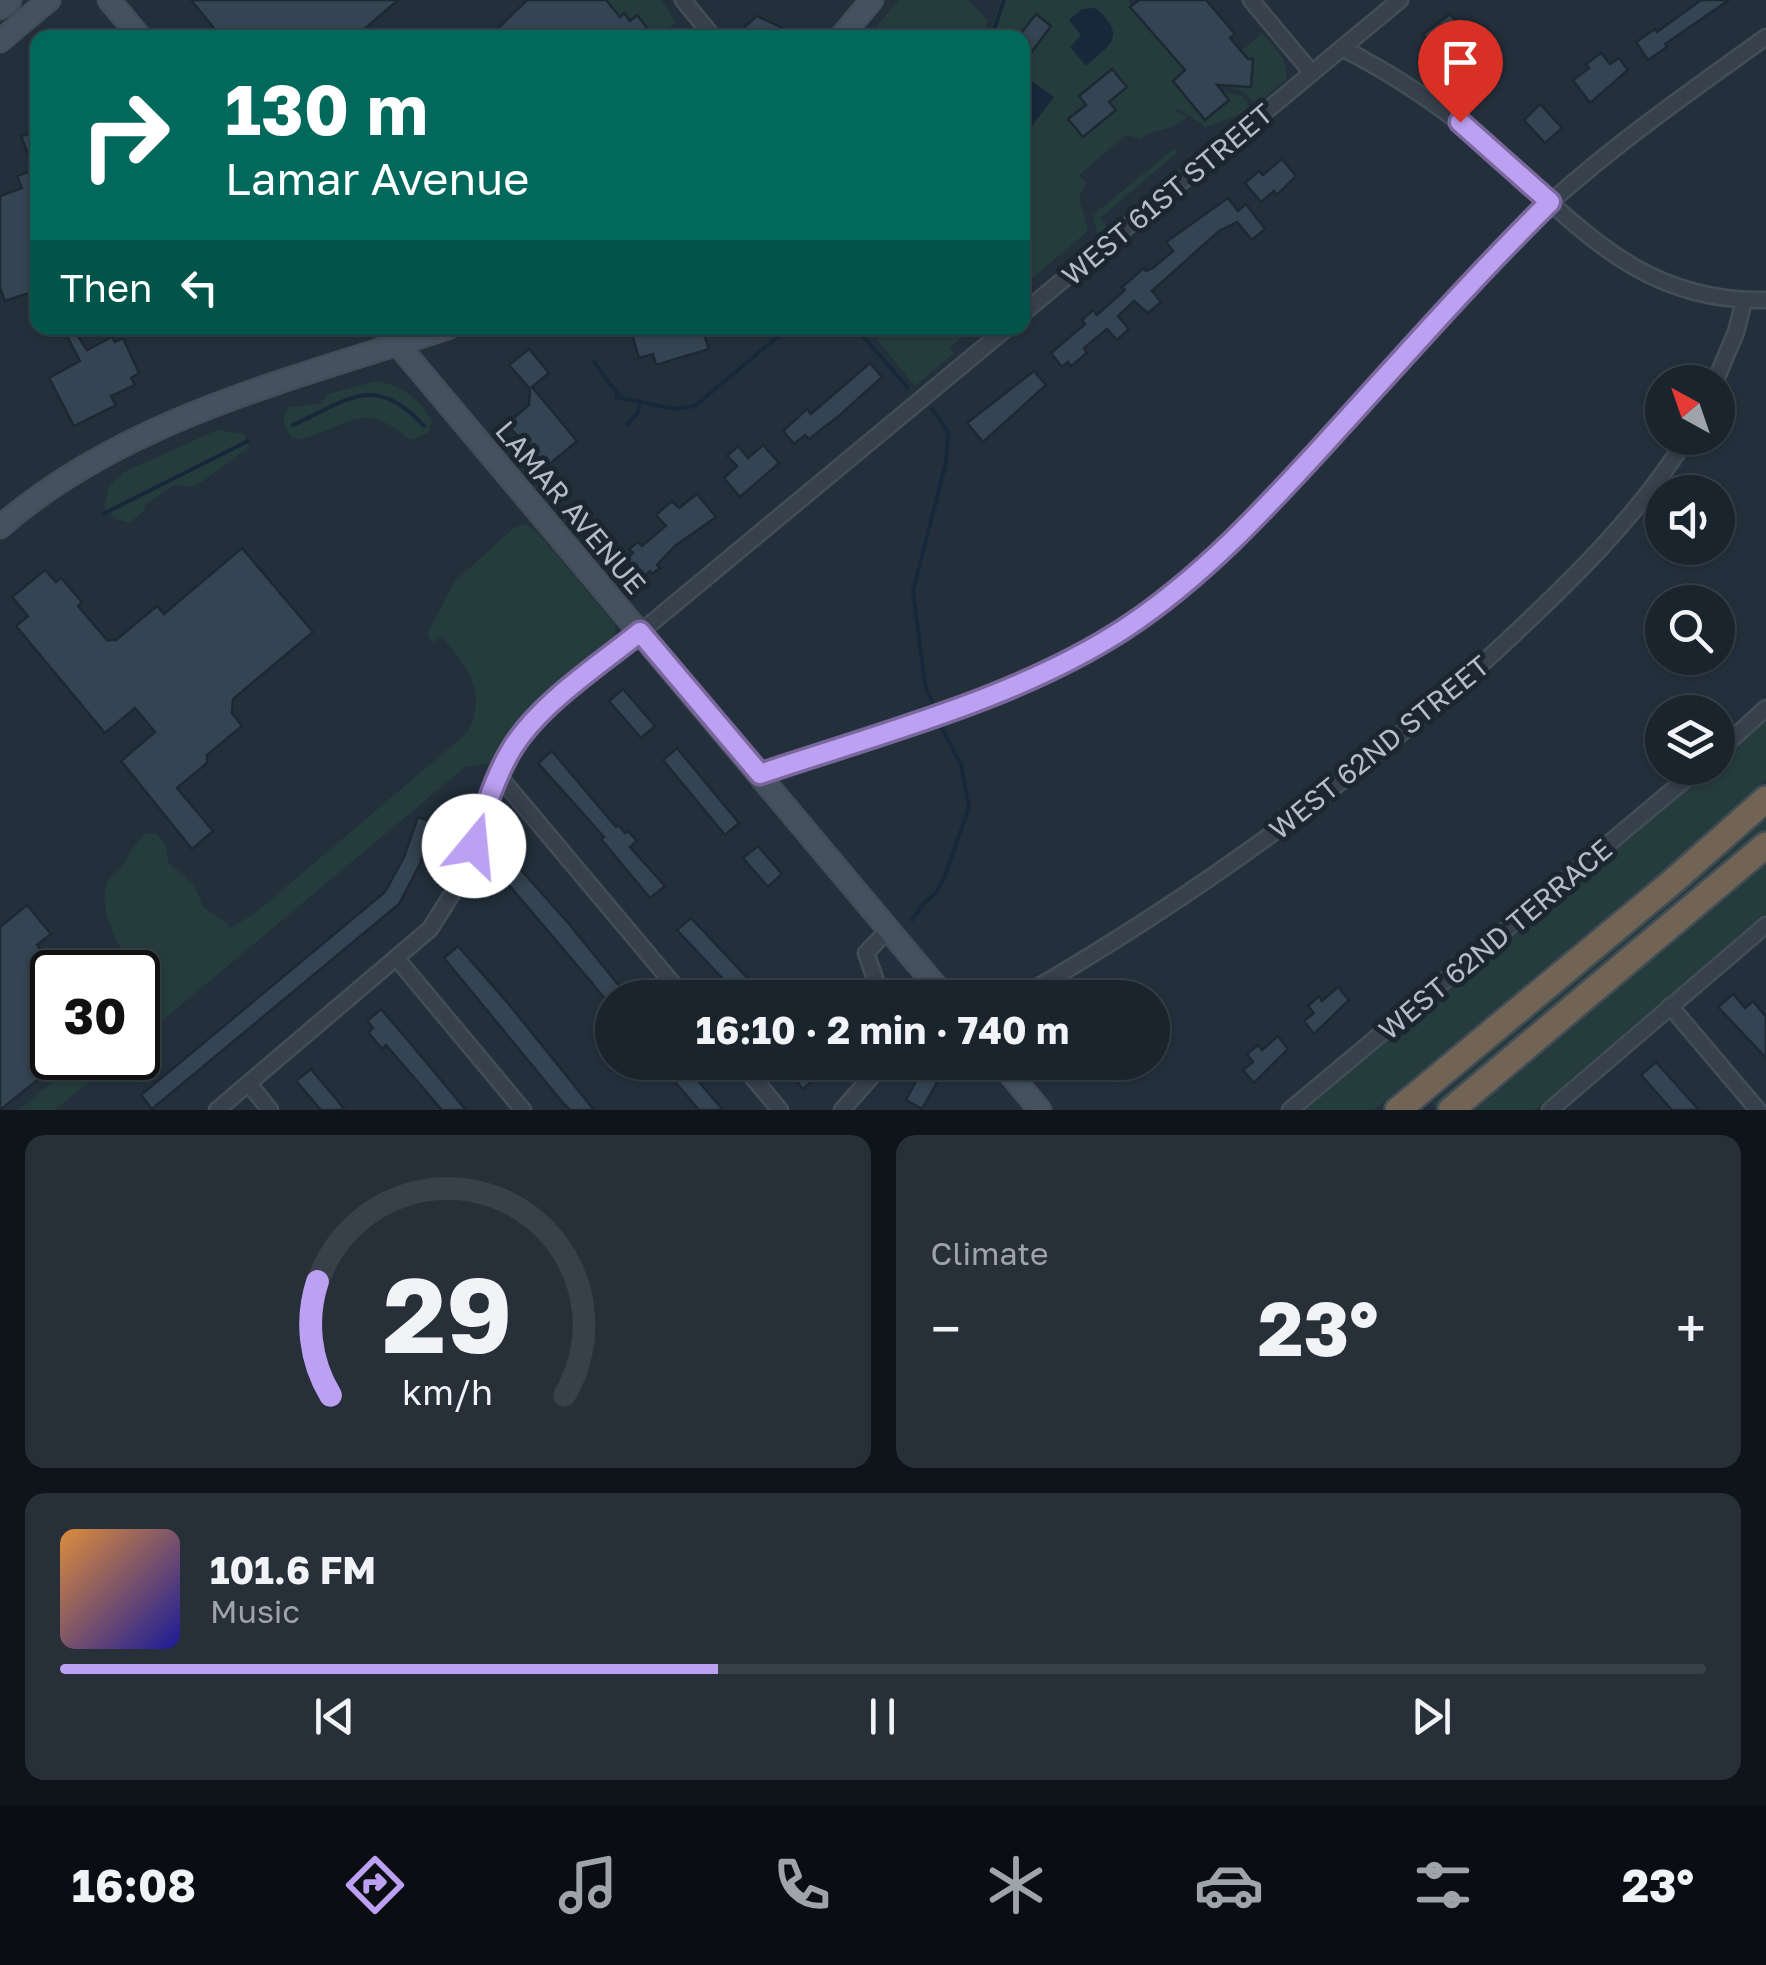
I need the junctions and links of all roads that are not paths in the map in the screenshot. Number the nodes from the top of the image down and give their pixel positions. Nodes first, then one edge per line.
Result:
1 (10, 0) edge
2 (49, 0) edge
3 (109, 0) edge
4 (683, 0) edge
5 (872, 0) edge
6 (1252, 0) edge
7 (1400, 0) edge
8 (0, 8) edge
9 (134, 30) edge
10 (707, 30) edge
11 (847, 30) edge
12 (1766, 37) edge
13 (0, 40) edge
14 (1345, 50) junction
15 (1312, 73) junction
16 (1550, 202) junction
17 (1766, 300) edge
18 (1744, 301) junction
19 (1030, 307) edge
20 (999, 335) edge
21 (391, 336) edge
22 (1723, 365) edge
23 (1677, 455) edge
24 (0, 527) edge
25 (640, 632) junction
26 (1766, 708) edge
27 (1735, 736) edge
28 (760, 774) junction
29 (498, 775) junction
30 (1680, 785) edge
31 (1766, 799) edge
32 (1766, 845) edge
33 (1766, 926) edge
34 (888, 930) junction
35 (398, 960) junction
36 (670, 980) edge
37 (876, 980) edge
38 (931, 980) edge
39 (1047, 980) edge
40 (1670, 1006) junction
41 (755, 1080) edge
42 (868, 1080) edge
43 (1015, 1080) edge
44 (248, 1084) junction
45 (217, 1110) edge
46 (270, 1110) edge
47 (522, 1110) edge
48 (780, 1110) edge
49 (842, 1110) edge
50 (1040, 1110) edge
51 (1290, 1110) edge
52 (1398, 1110) edge
53 (1451, 1110) edge
54 (1550, 1110) edge
55 (1758, 1110) edge

1 - 8 street
2 - 13 street
3 - 9 street
4 - 10 street
5 - 11 street
6 - 15 street
7 - 14 street
12 - 16 street
14 - 15 street, WEST 61ST STREET
14 - 16 street
15 - 19 street, WEST 61ST STREET
16 - 18 street
16 - 28 street
17 - 18 street
18 - 22 street
20 - 25 street
21 - 24 street
21 - 25 street, LAMAR AVENUE
23 - 39 street, WEST 62ND STREET
25 - 28 street, LAMAR AVENUE
25 - 29 street
26 - 27 street
28 - 34 street, LAMAR AVENUE
29 - 35 street
29 - 36 street
30 - 51 street, WEST 62ND TERRACE
31 - 52 highway
32 - 53 highway
33 - 40 street
34 - 37 street
34 - 38 street, LAMAR AVENUE
35 - 44 street
35 - 47 street
40 - 54 street
40 - 55 street
41 - 48 street
42 - 49 street
43 - 50 street
44 - 45 street
44 - 46 street

